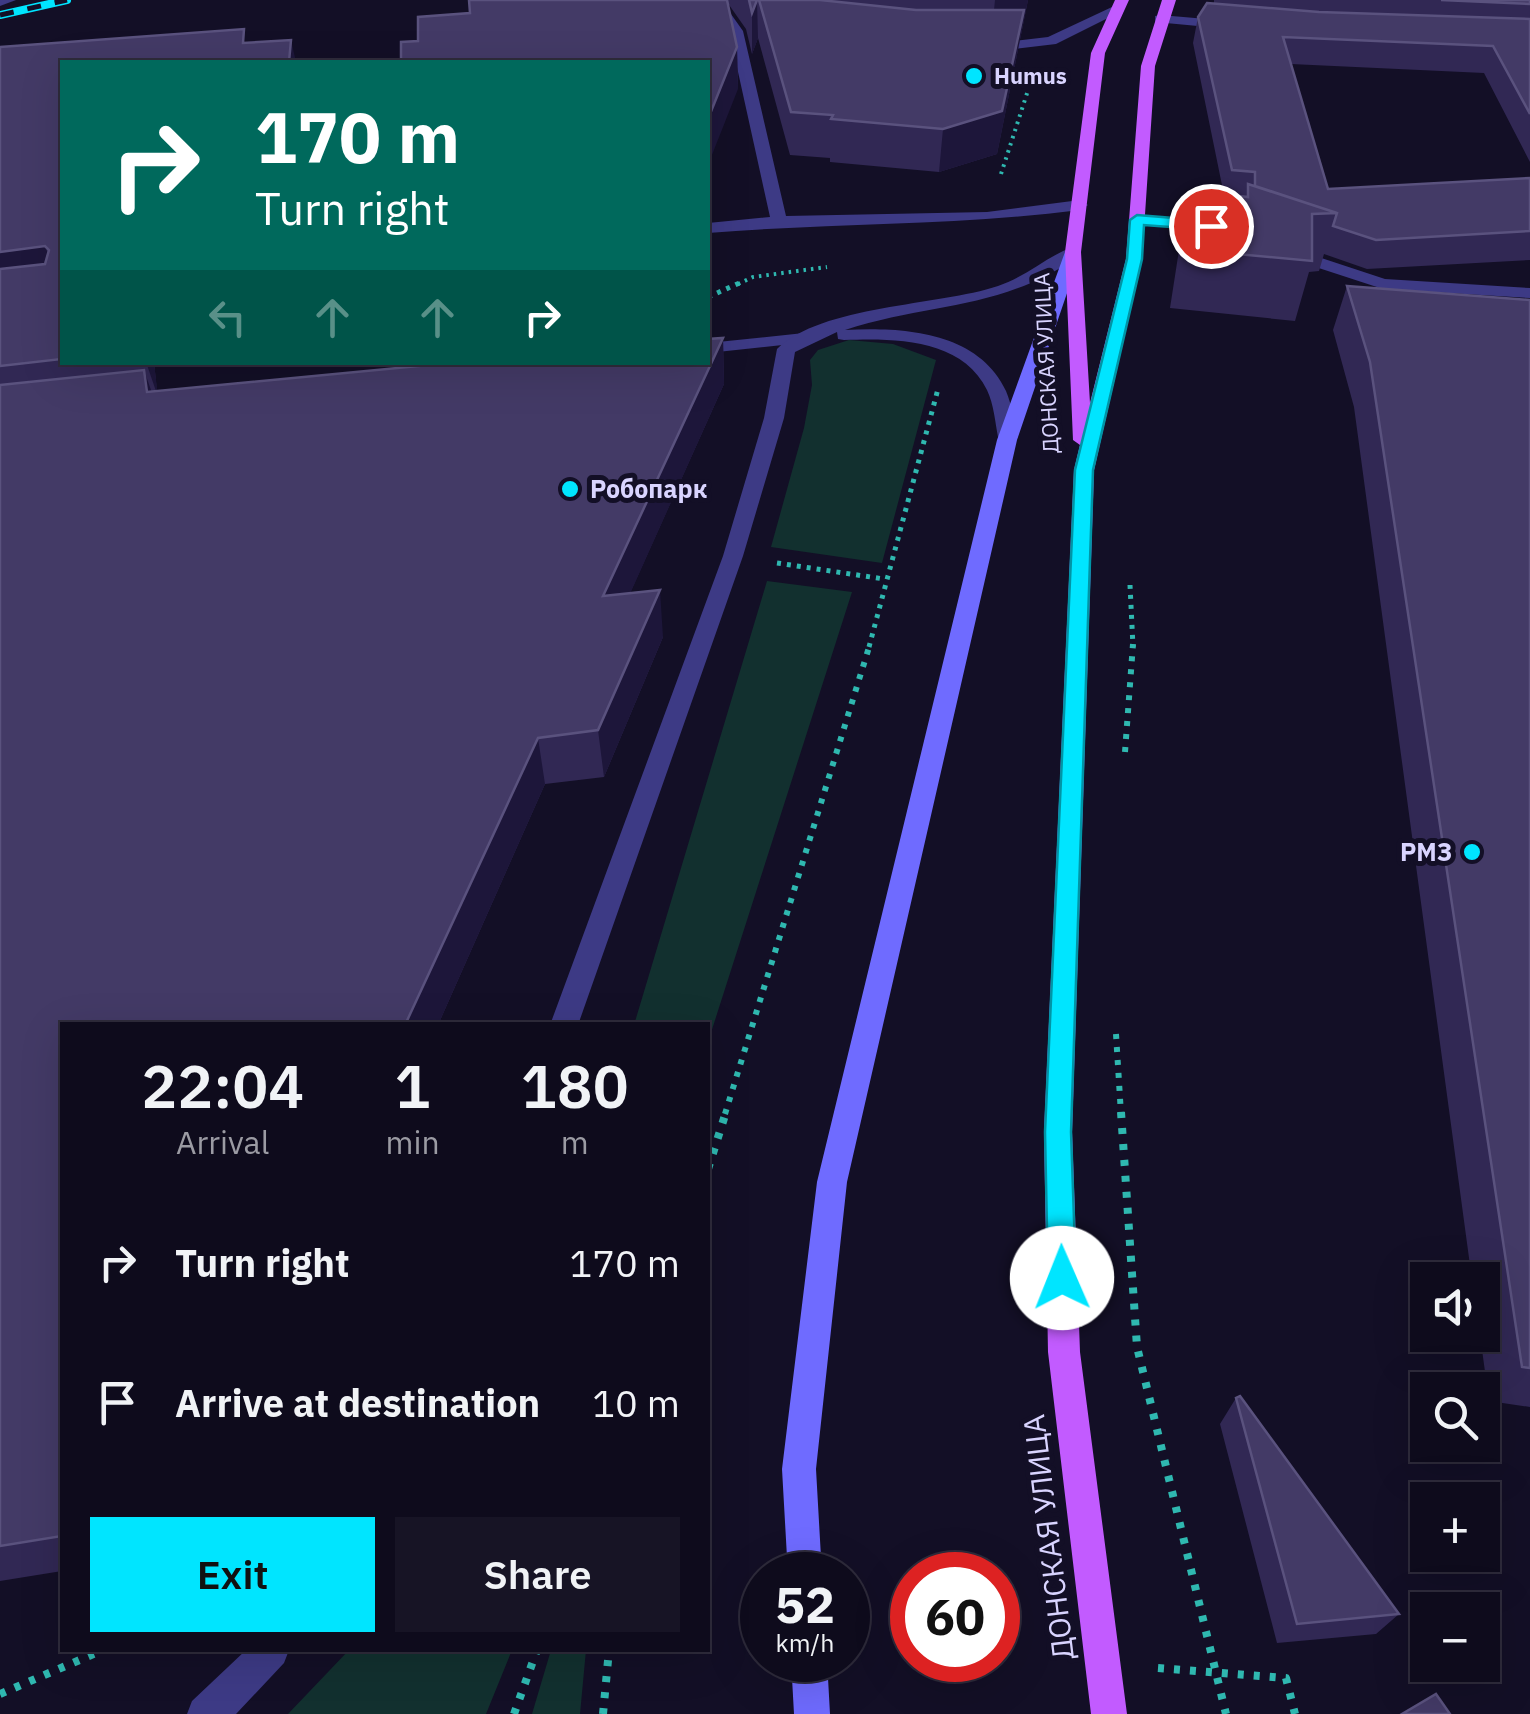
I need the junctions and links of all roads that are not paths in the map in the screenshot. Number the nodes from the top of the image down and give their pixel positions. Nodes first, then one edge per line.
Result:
1 (9, 0) edge
2 (714, 0) edge
3 (1169, 0) edge
4 (0, 2) edge
5 (1119, 5) edge
6 (1160, 19) junction
7 (1242, 26) edge
8 (972, 46) edge
9 (1080, 205) junction
10 (1137, 220) junction
11 (779, 221) junction
12 (710, 228) edge
13 (1228, 231) edge
14 (1280, 249) edge
15 (1073, 252) junction
16 (1530, 293) edge
17 (804, 338) junction
18 (710, 348) edge
19 (1008, 438) junction
20 (1084, 470) junction
21 (565, 1022) edge
22 (804, 1552) edge
23 (269, 1652) edge
24 (811, 1682) edge
25 (205, 1714) edge
26 (812, 1714) edge
27 (1109, 1714) edge

1 - 4 street
2 - 11 street
3 - 6 main road
5 - 8 street
5 - 9 main road, ДОНСКАЯ УЛИЦА
6 - 7 street
6 - 10 main road
9 - 11 street
9 - 15 main road, ДОНСКАЯ УЛИЦА
10 - 13 street
10 - 20 main road
11 - 12 street
14 - 16 street
15 - 17 street
15 - 19 main road, ДОНСКАЯ УЛИЦА
15 - 20 main road, ДОНСКАЯ УЛИЦА
17 - 18 street
17 - 19 street
17 - 21 street
19 - 22 main road, ДОНСКАЯ УЛИЦА
20 - 27 main road, ДОНСКАЯ УЛИЦА
23 - 25 street
24 - 26 main road

